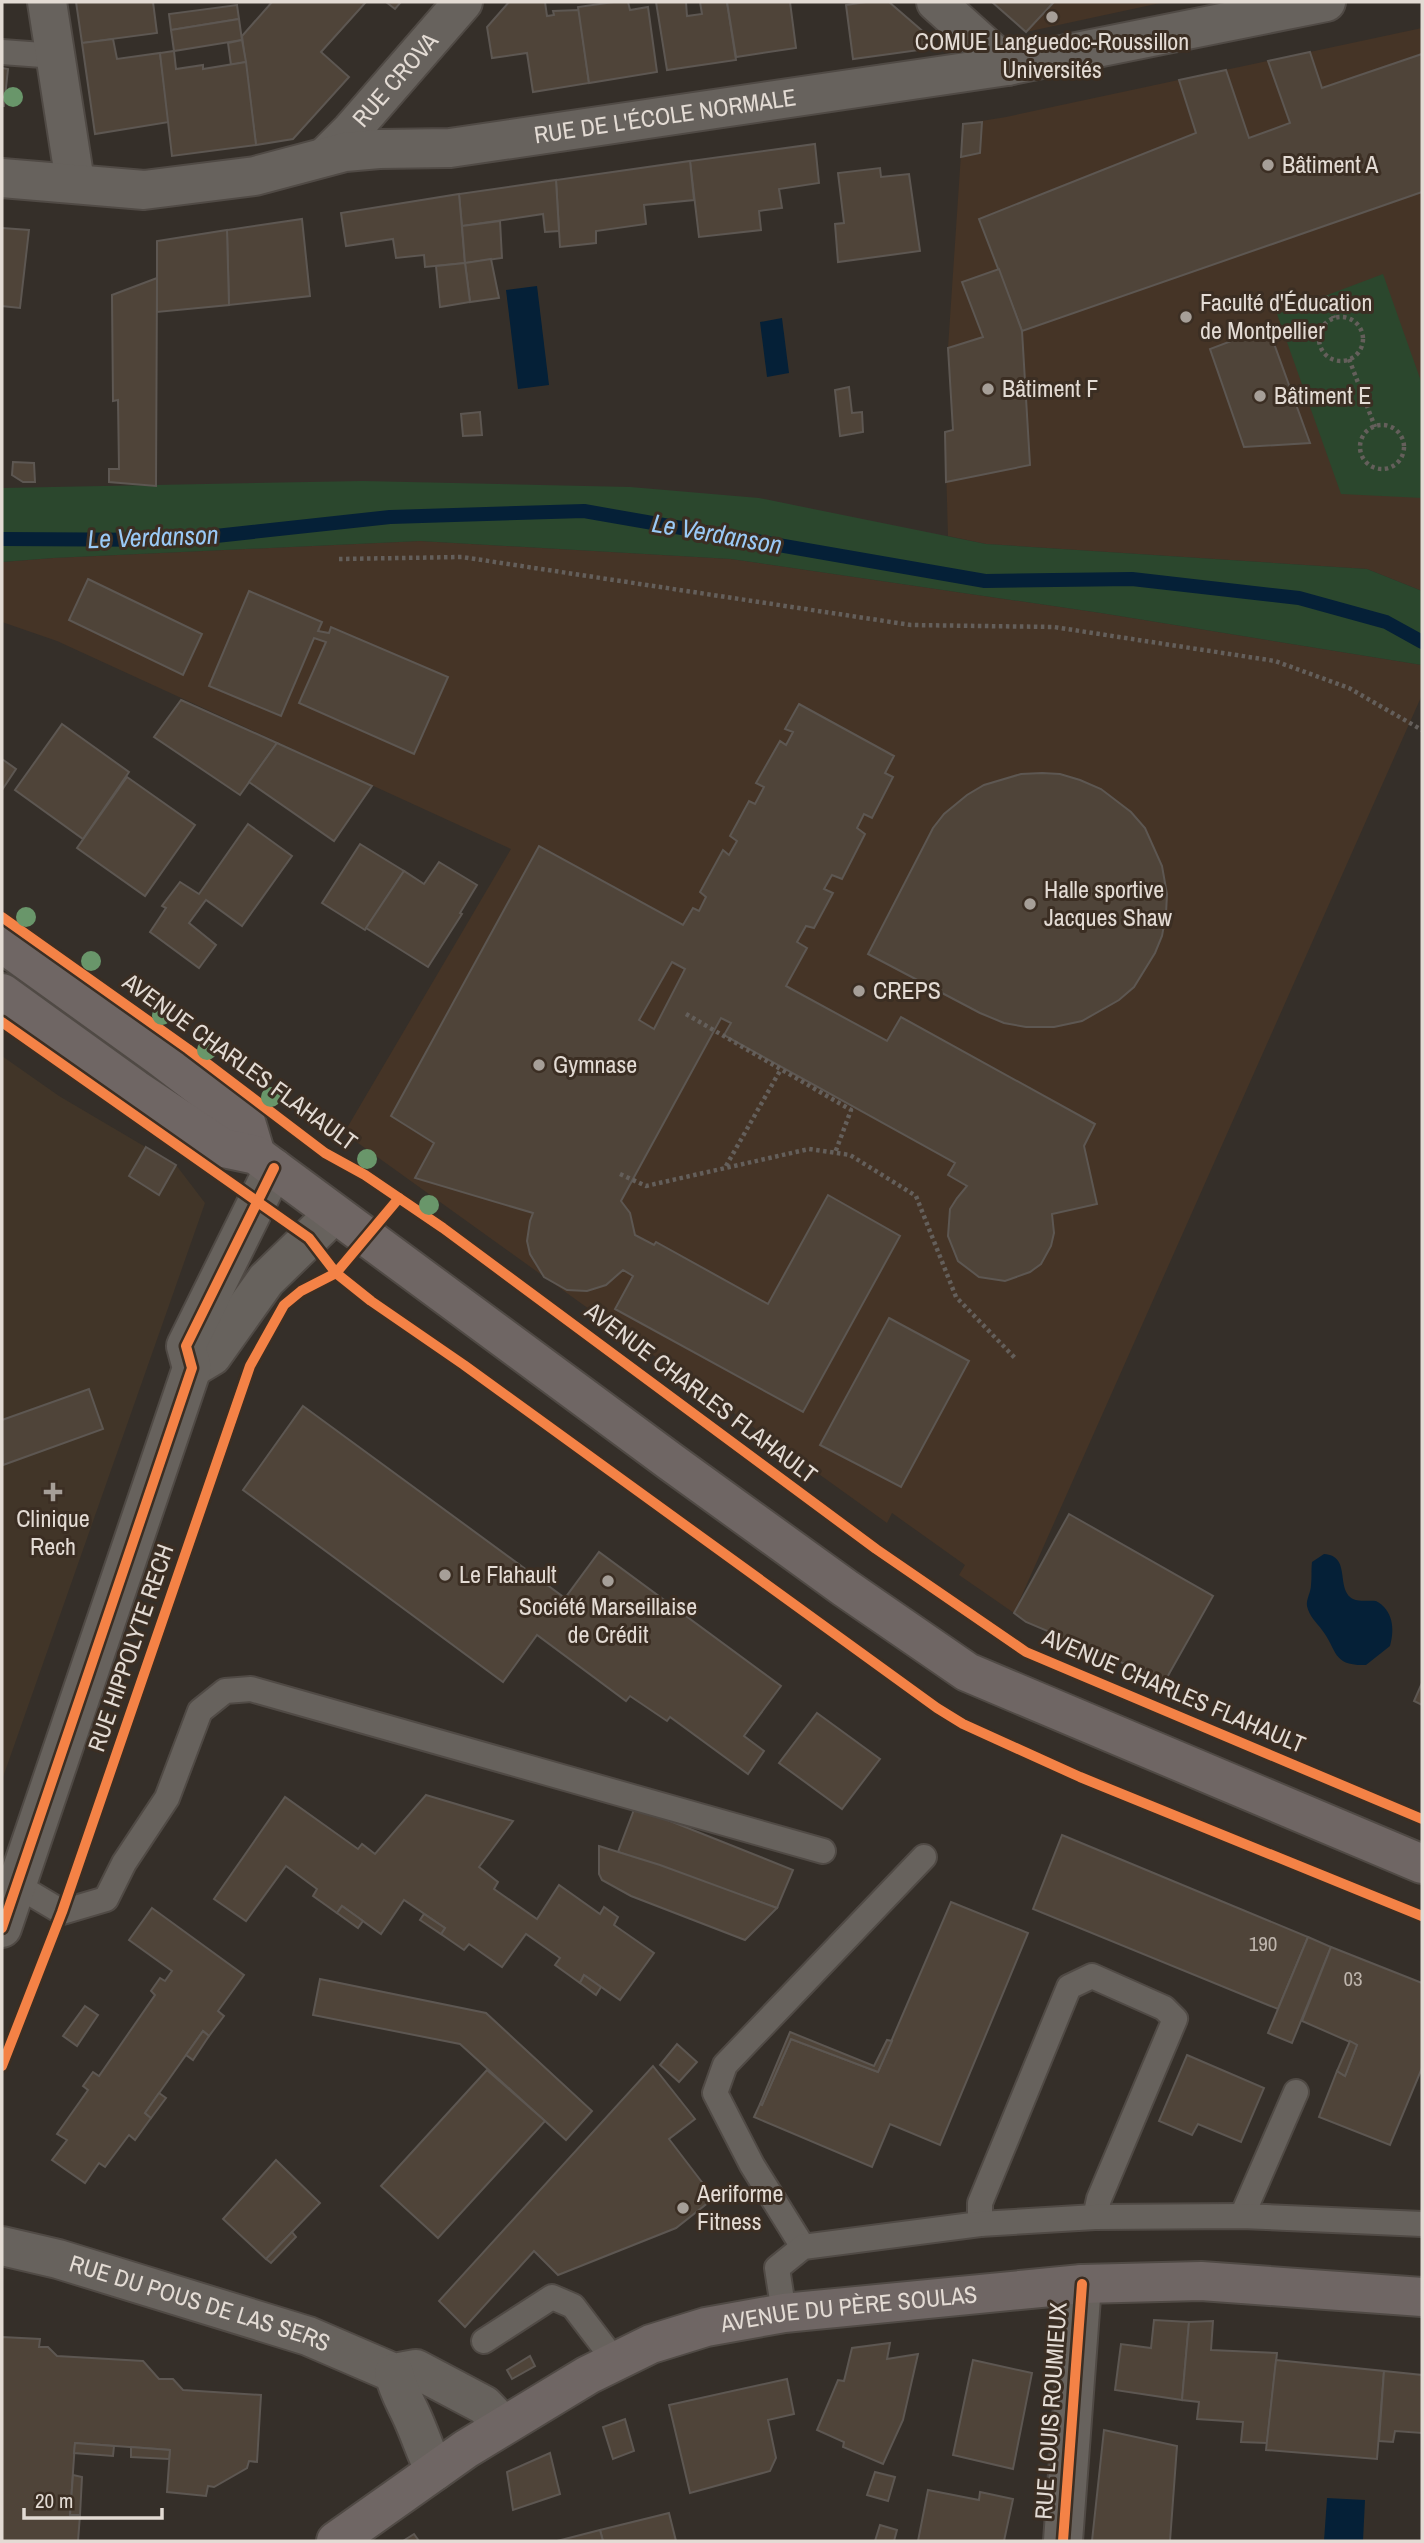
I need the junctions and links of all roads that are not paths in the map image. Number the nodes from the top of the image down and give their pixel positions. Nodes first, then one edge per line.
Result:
1 (47, 2) edge
2 (463, 2) edge
3 (936, 2) edge
4 (1326, 2) edge
5 (2, 52) edge
6 (56, 56) junction
7 (1007, 66) junction
8 (326, 156) junction
9 (2, 178) edge
10 (75, 183) junction
11 (2, 943) edge
12 (2, 993) edge
13 (265, 1162) junction
14 (334, 1213) junction
15 (192, 1368) junction
16 (822, 1852) dead end
17 (924, 1857) dead end
18 (1422, 1864) edge
19 (9, 1880) edge
20 (2, 1928) edge
21 (1296, 2092) dead end
22 (1242, 2216) junction
23 (1095, 2217) junction
24 (980, 2224) junction
25 (1422, 2224) edge
26 (2, 2246) edge
27 (803, 2247) junction
28 (1082, 2284) junction
29 (1422, 2297) edge
30 (784, 2313) junction
31 (484, 2341) dead end
32 (615, 2361) junction
33 (394, 2374) junction
34 (503, 2425) junction
35 (435, 2470) junction
36 (336, 2541) edge
37 (1063, 2541) edge

1 - 6 street
2 - 8 street, RUE CROVA
3 - 7 street
4 - 7 street, RUE DE L'ÉCOLE NORMALE
5 - 6 lane
6 - 10 street
7 - 8 street, RUE DE L'ÉCOLE NORMALE
8 - 10 street, RUE DE L'ÉCOLE NORMALE
9 - 10 street, RUE DE L'ÉCOLE NORMALE
11 - 13 main road, AVENUE CHARLES FLAHAULT
12 - 13 main road
13 - 14 main road
13 - 15 street, RUE HIPPOLYTE RECH
14 - 15 street
14 - 18 main road
15 - 19 street, RUE HIPPOLYTE RECH
16 - 19 lane
17 - 27 lane
19 - 20 street, RUE HIPPOLYTE RECH
21 - 22 lane
22 - 23 lane
22 - 25 lane
23 - 24 lane
23 - 24 lane
24 - 27 lane
26 - 33 street, RUE DU POUS DE LAS SERS
27 - 30 lane
28 - 29 main road, AVENUE DU PÈRE SOULAS
28 - 30 main road, AVENUE DU PÈRE SOULAS
28 - 37 street, RUE LOUIS ROUMIEUX
30 - 32 main road, AVENUE DU PÈRE SOULAS
31 - 32 lane
32 - 34 main road, AVENUE DU PÈRE SOULAS
33 - 34 street, RUE DU POUS DE LAS SERS
33 - 35 street
34 - 35 main road, AVENUE DU PÈRE SOULAS
35 - 36 main road, AVENUE DU PÈRE SOULAS

